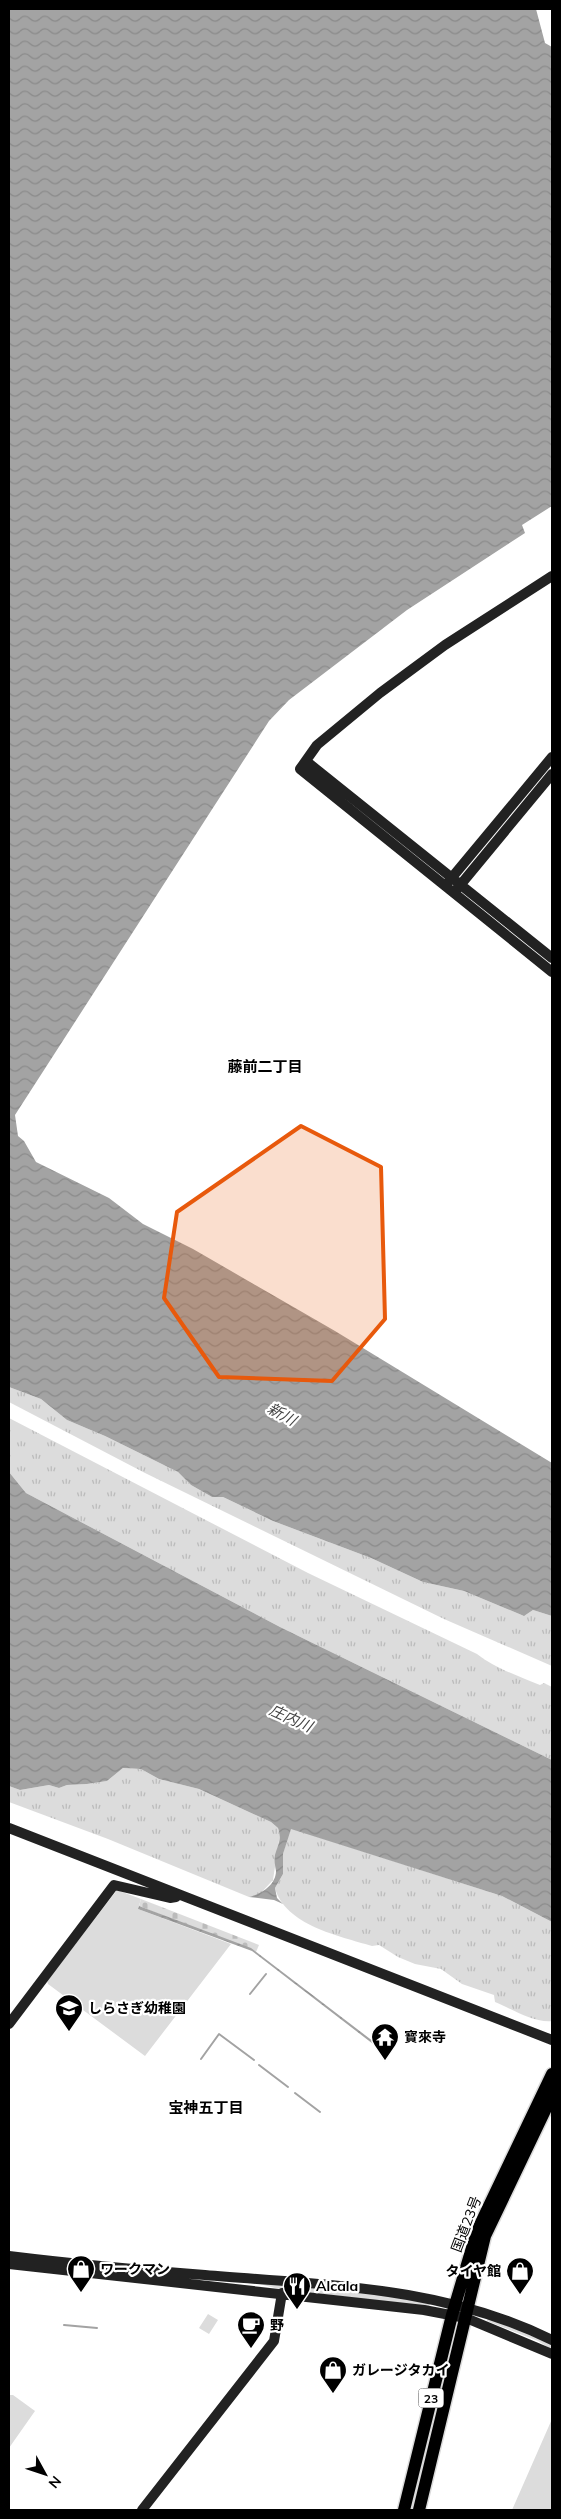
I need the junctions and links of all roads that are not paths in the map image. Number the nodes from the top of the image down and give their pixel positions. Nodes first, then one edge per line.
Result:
1 (552, 576) edge
2 (552, 757) edge
3 (552, 774) edge
4 (449, 881) junction
5 (457, 888) junction
6 (552, 958) edge
7 (552, 972) edge
8 (9, 1828) edge
9 (182, 1896) junction
10 (9, 2024) edge
11 (552, 2040) edge
12 (552, 2074) edge
13 (552, 2096) edge
14 (503, 2187) junction
15 (9, 2256) edge
16 (9, 2264) edge
17 (282, 2293) junction
18 (454, 2309) junction
19 (467, 2313) junction
20 (552, 2340) edge
21 (552, 2354) edge
22 (142, 2510) edge
23 (404, 2510) edge
24 (418, 2510) edge

1 - 4 street
2 - 4 street
3 - 5 street
4 - 5 street
5 - 6 street
5 - 7 street
8 - 9 street
9 - 10 street
9 - 11 street
12 - 14 highway, 国道23号 / 23
13 - 14 highway, 国道23号 / 23
14 - 18 highway, 国道23号 / 23
14 - 19 highway, 国道23号 / 23
15 - 18 street
16 - 17 street
17 - 18 street
17 - 22 street
18 - 19 street
18 - 23 highway, 国道23号 / 23
19 - 20 street
19 - 21 street
19 - 24 highway, 国道23号 / 23

